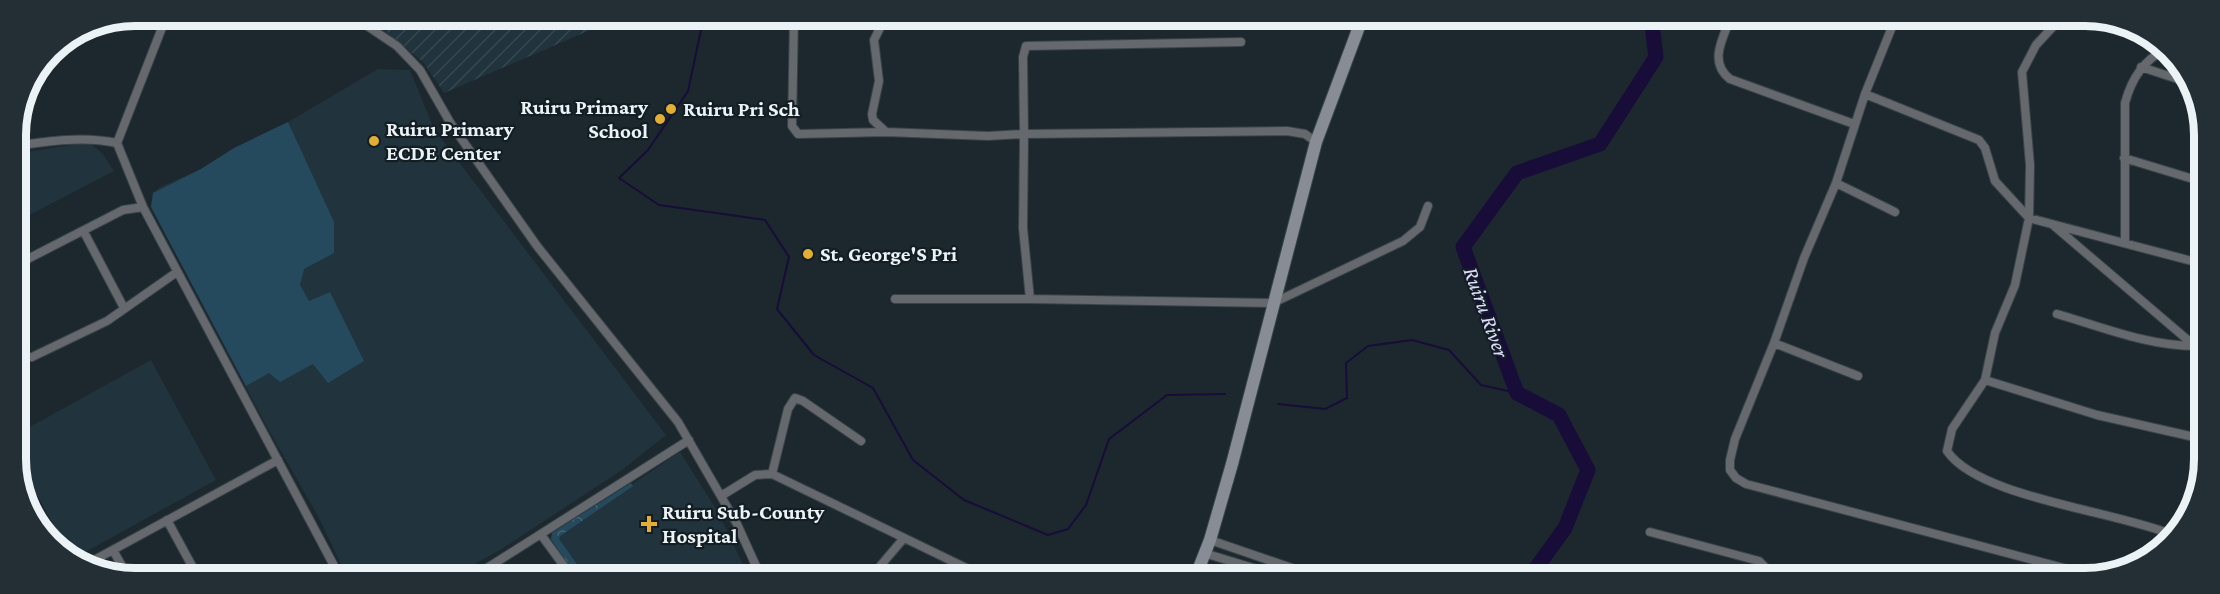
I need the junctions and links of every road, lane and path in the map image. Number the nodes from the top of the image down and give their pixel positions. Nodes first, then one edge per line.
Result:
1 (163, 26) edge
2 (367, 26) edge
3 (794, 26) edge
4 (881, 26) edge
5 (1358, 26) edge
6 (1728, 26) edge
7 (1892, 26) edge
8 (2054, 26) edge
9 (1241, 42) dead end
10 (2159, 54) edge
11 (2141, 67) junction
12 (2180, 80) edge
13 (1865, 94) junction
14 (1854, 124) junction
15 (886, 132) junction
16 (1024, 134) junction
17 (1316, 142) junction
18 (117, 143) junction
19 (26, 145) edge
20 (2124, 158) junction
21 (2194, 179) edge
22 (1836, 183) junction
23 (1428, 206) dead end
24 (143, 207) junction
25 (1895, 212) dead end
26 (2029, 218) junction
27 (2050, 223) junction
28 (84, 232) junction
29 (2126, 242) junction
30 (26, 260) edge
31 (2194, 261) edge
32 (177, 272) junction
33 (895, 299) dead end
34 (1030, 299) junction
35 (1273, 303) junction
36 (124, 308) junction
37 (2057, 314) dead end
38 (1774, 343) junction
39 (2194, 345) edge
40 (2194, 346) edge
41 (32, 357) dead end
42 (1858, 376) dead end
43 (1985, 380) junction
44 (2194, 434) edge
45 (689, 440) junction
46 (861, 441) dead end
47 (278, 460) junction
48 (772, 474) junction
49 (722, 496) junction
50 (167, 520) junction
51 (1650, 532) dead end
52 (2167, 533) edge
53 (542, 536) junction
54 (904, 538) junction
55 (1210, 540) junction
56 (113, 550) junction
57 (1204, 553) junction
58 (1254, 555) junction
59 (94, 560) edge
60 (123, 567) edge
61 (1250, 567) junction
62 (193, 568) edge
63 (335, 568) edge
64 (488, 568) edge
65 (565, 568) edge
66 (757, 568) edge
67 (880, 568) edge
68 (966, 568) edge
69 (1199, 568) edge
70 (1253, 568) edge
71 (1292, 568) edge
72 (1766, 568) edge
73 (2063, 568) edge

1 - 18 street
2 - 45 street
3 - 15 street
4 - 15 street
5 - 17 main road
6 - 14 street
7 - 13 street
8 - 26 street
9 - 16 street
10 - 11 street
11 - 12 street
11 - 20 street
13 - 14 street
13 - 26 street
14 - 22 street
15 - 16 street
16 - 17 street
16 - 34 street
17 - 35 main road
18 - 19 street
18 - 24 street
20 - 21 street
20 - 29 street
22 - 25 street
22 - 38 street
23 - 35 street
24 - 28 street
24 - 32 street
26 - 27 street
26 - 43 street
27 - 29 street
27 - 39 street
28 - 30 street
28 - 36 street
29 - 31 street
32 - 36 street
32 - 47 street
33 - 34 street
34 - 35 street
35 - 55 main road
36 - 41 street
37 - 40 street
38 - 42 street
38 - 73 street
43 - 44 street
43 - 52 street
45 - 49 street
45 - 53 street
46 - 48 street
47 - 50 street
47 - 63 street
48 - 49 street
48 - 54 street
49 - 66 street
50 - 56 street
50 - 62 street
51 - 72 street
53 - 64 street
53 - 65 street
54 - 67 street
54 - 68 street
55 - 57 main road
55 - 58 street
56 - 59 street
56 - 60 street
57 - 61 street
57 - 69 main road
58 - 61 street
58 - 71 street
61 - 70 street

